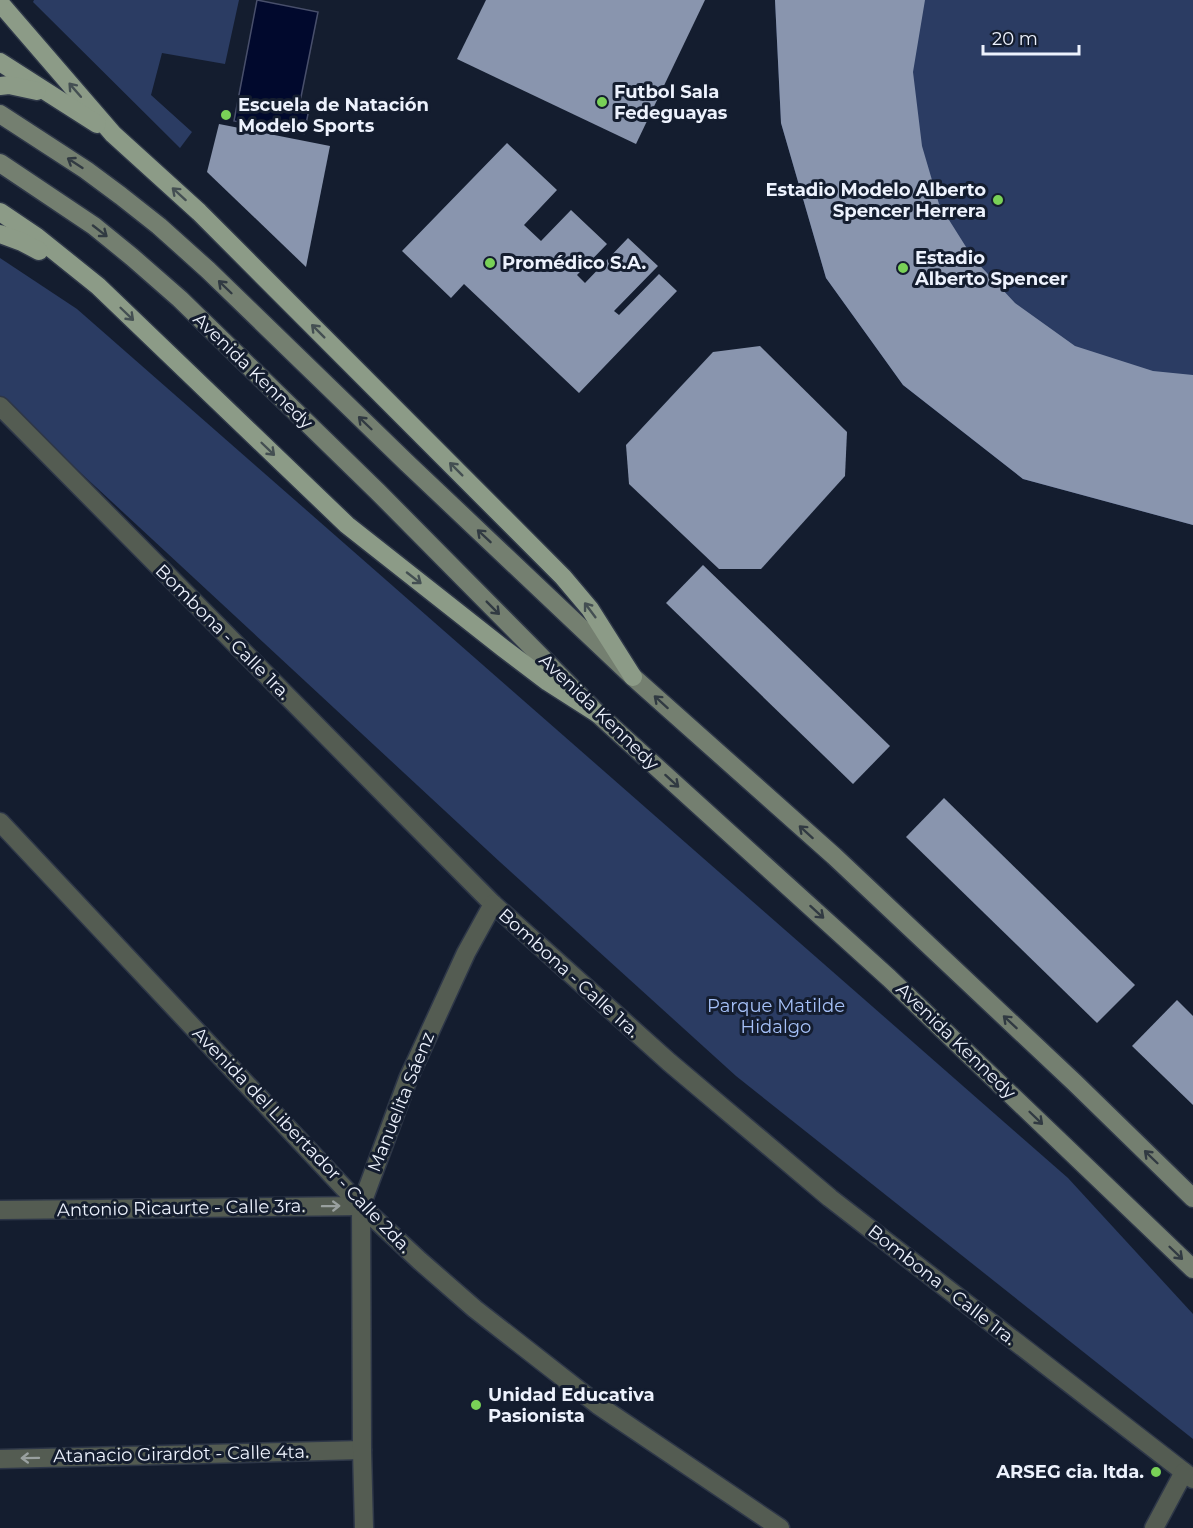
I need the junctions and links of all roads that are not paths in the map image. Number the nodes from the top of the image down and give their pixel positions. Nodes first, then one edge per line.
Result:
1 (0, 3) edge
2 (0, 62) edge
3 (0, 86) edge
4 (56, 97) junction
5 (0, 114) edge
6 (113, 134) junction
7 (0, 163) edge
8 (0, 212) edge
9 (0, 234) edge
10 (98, 286) junction
11 (0, 406) edge
12 (633, 677) junction
13 (598, 714) junction
14 (0, 822) edge
15 (493, 904) junction
16 (1193, 1198) edge
17 (361, 1206) junction
18 (0, 1210) edge
19 (1193, 1269) edge
20 (362, 1450) junction
21 (0, 1459) edge
22 (1188, 1476) edge
23 (364, 1528) edge
24 (780, 1528) edge
25 (1154, 1528) edge

6 -> 1 main road
2 - 4 main road
3 - 4 main road
4 - 6 main road
12 -> 5 main road
12 -> 6 main road
7 -> 13 main road, Avenida Kennedy
8 - 10 main road
9 - 10 main road
10 -> 13 main road
11 - 15 street, Bombona - Calle 1ra.
16 -> 12 main road
13 -> 19 main road, Avenida Kennedy
14 - 17 street, Avenida del Libertador - Calle 2da.
15 - 17 street, Manuelita Sáenz
15 - 22 street, Bombona - Calle 1ra.
18 -> 17 street, Antonio Ricaurte - Calle 3ra.
17 - 20 street, Manuelita Sáenz
17 - 24 street, Avenida del Libertador - Calle 2da.
20 -> 21 street, Atanacio Girardot - Calle 4ta.
20 - 23 street, Manuelita Sáenz
22 - 25 street

